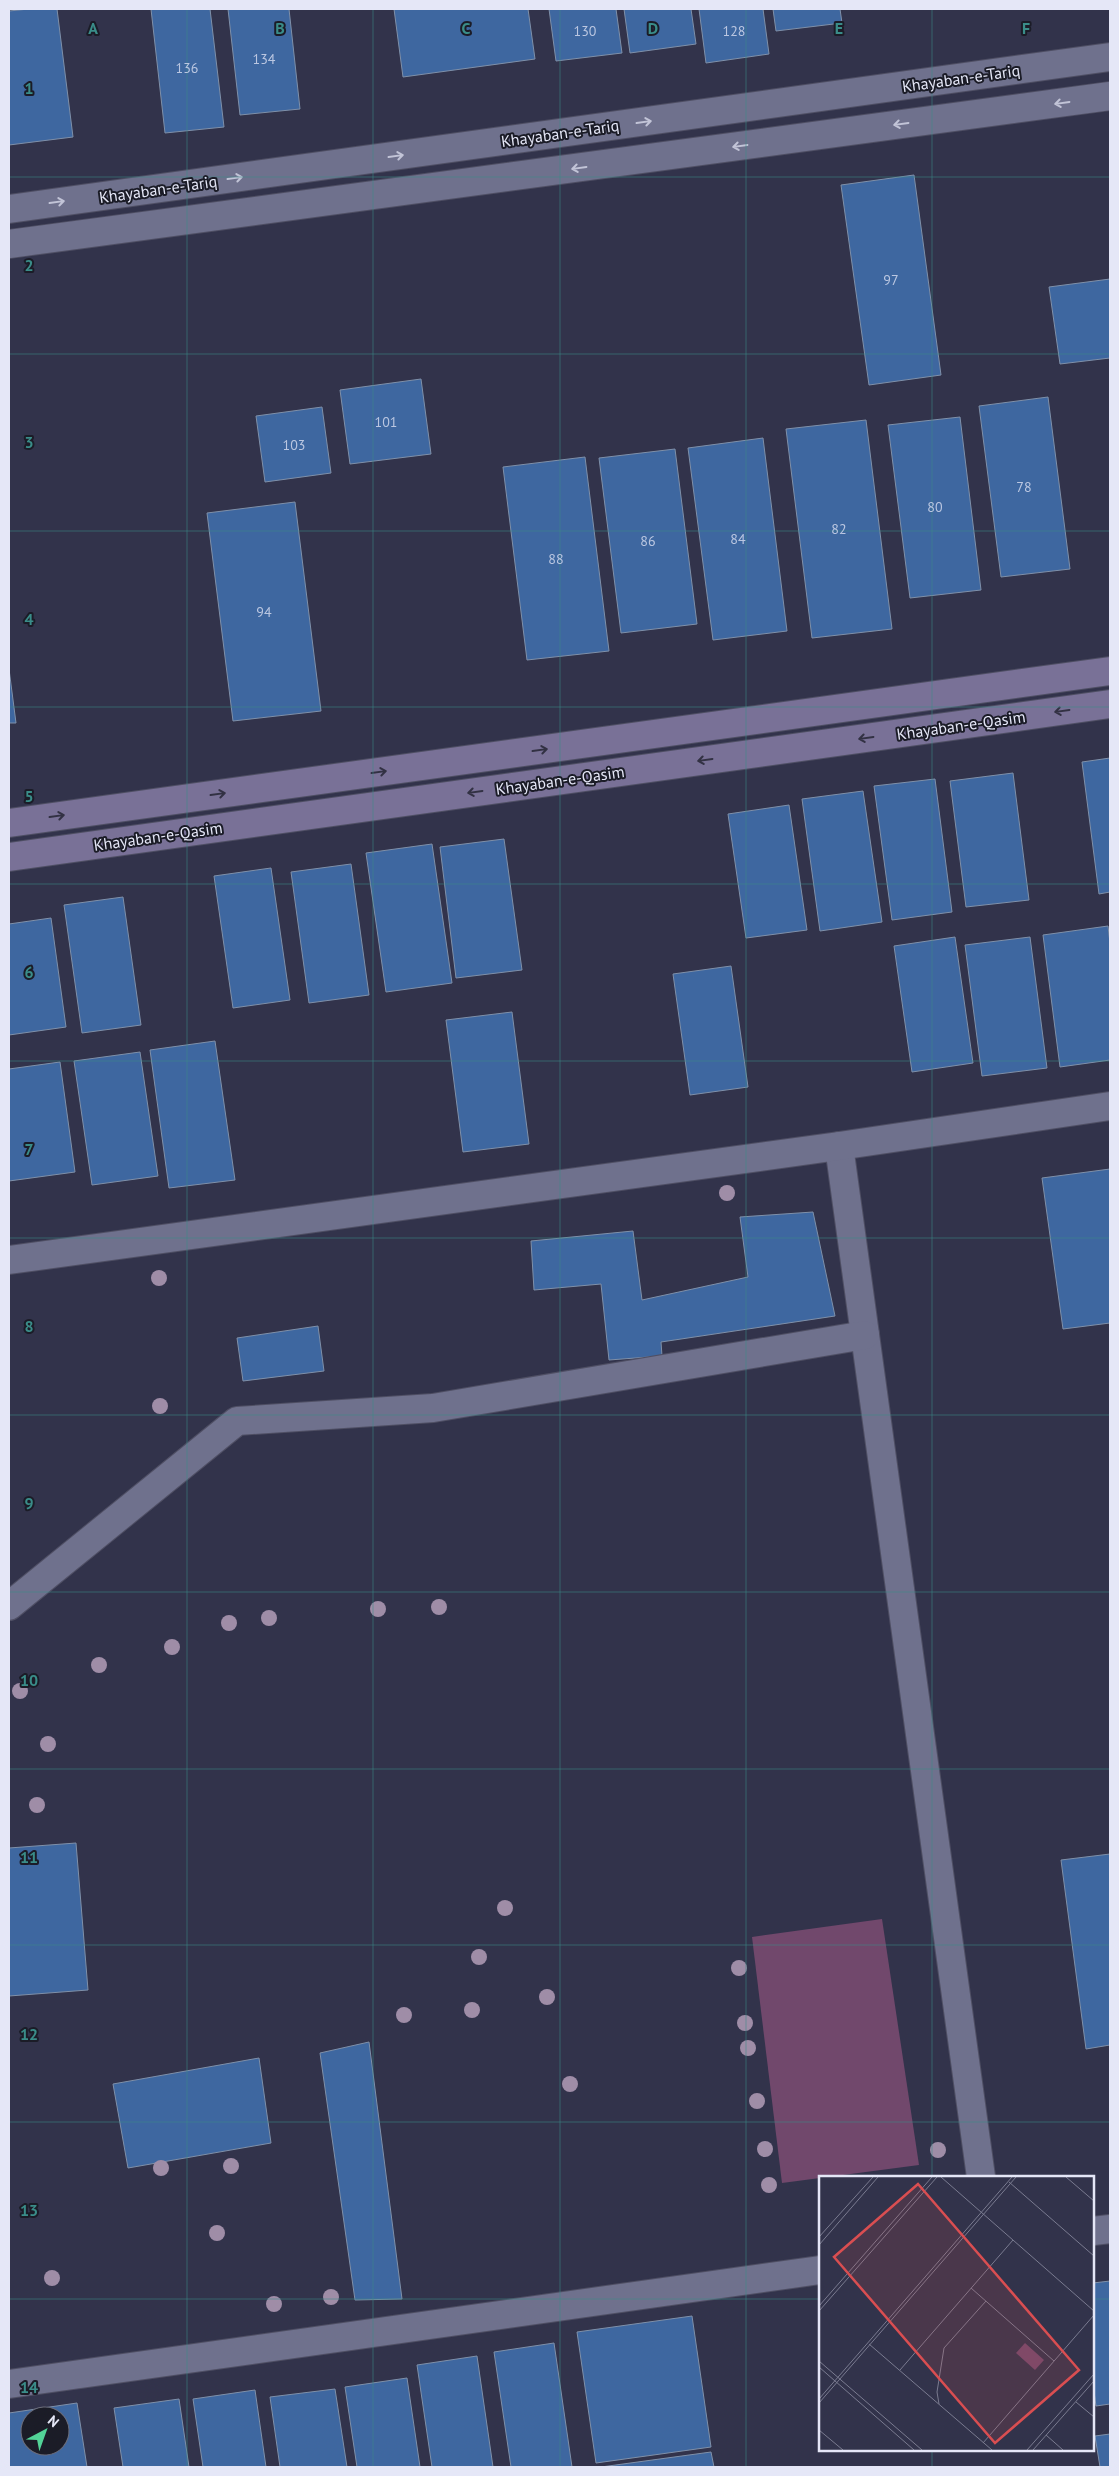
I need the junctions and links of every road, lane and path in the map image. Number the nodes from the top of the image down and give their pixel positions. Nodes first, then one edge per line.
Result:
1 (1110, 57) edge
2 (1110, 96) edge
3 (304, 168) junction
4 (302, 205) junction
5 (9, 209) edge
6 (9, 244) edge
7 (1110, 671) edge
8 (1110, 704) edge
9 (9, 823) edge
10 (9, 857) edge
11 (1110, 1106) edge
12 (839, 1146) junction
13 (9, 1260) edge
14 (865, 1335) junction
15 (9, 1606) edge
16 (981, 2176) edge
17 (1110, 2229) edge
18 (1094, 2231) edge
19 (819, 2270) edge
20 (9, 2384) edge

3 -> 1 street, Khayaban-e-Tariq
2 -> 4 street
3 - 4 street
5 -> 3 street, Khayaban-e-Tariq
4 - 6 street
9 -> 7 street, Khayaban-e-Qasim
8 -> 10 street, Khayaban-e-Qasim
11 - 12 street
12 - 13 street
12 - 14 street
14 - 15 street
14 - 16 street
17 - 18 street
19 - 20 street

